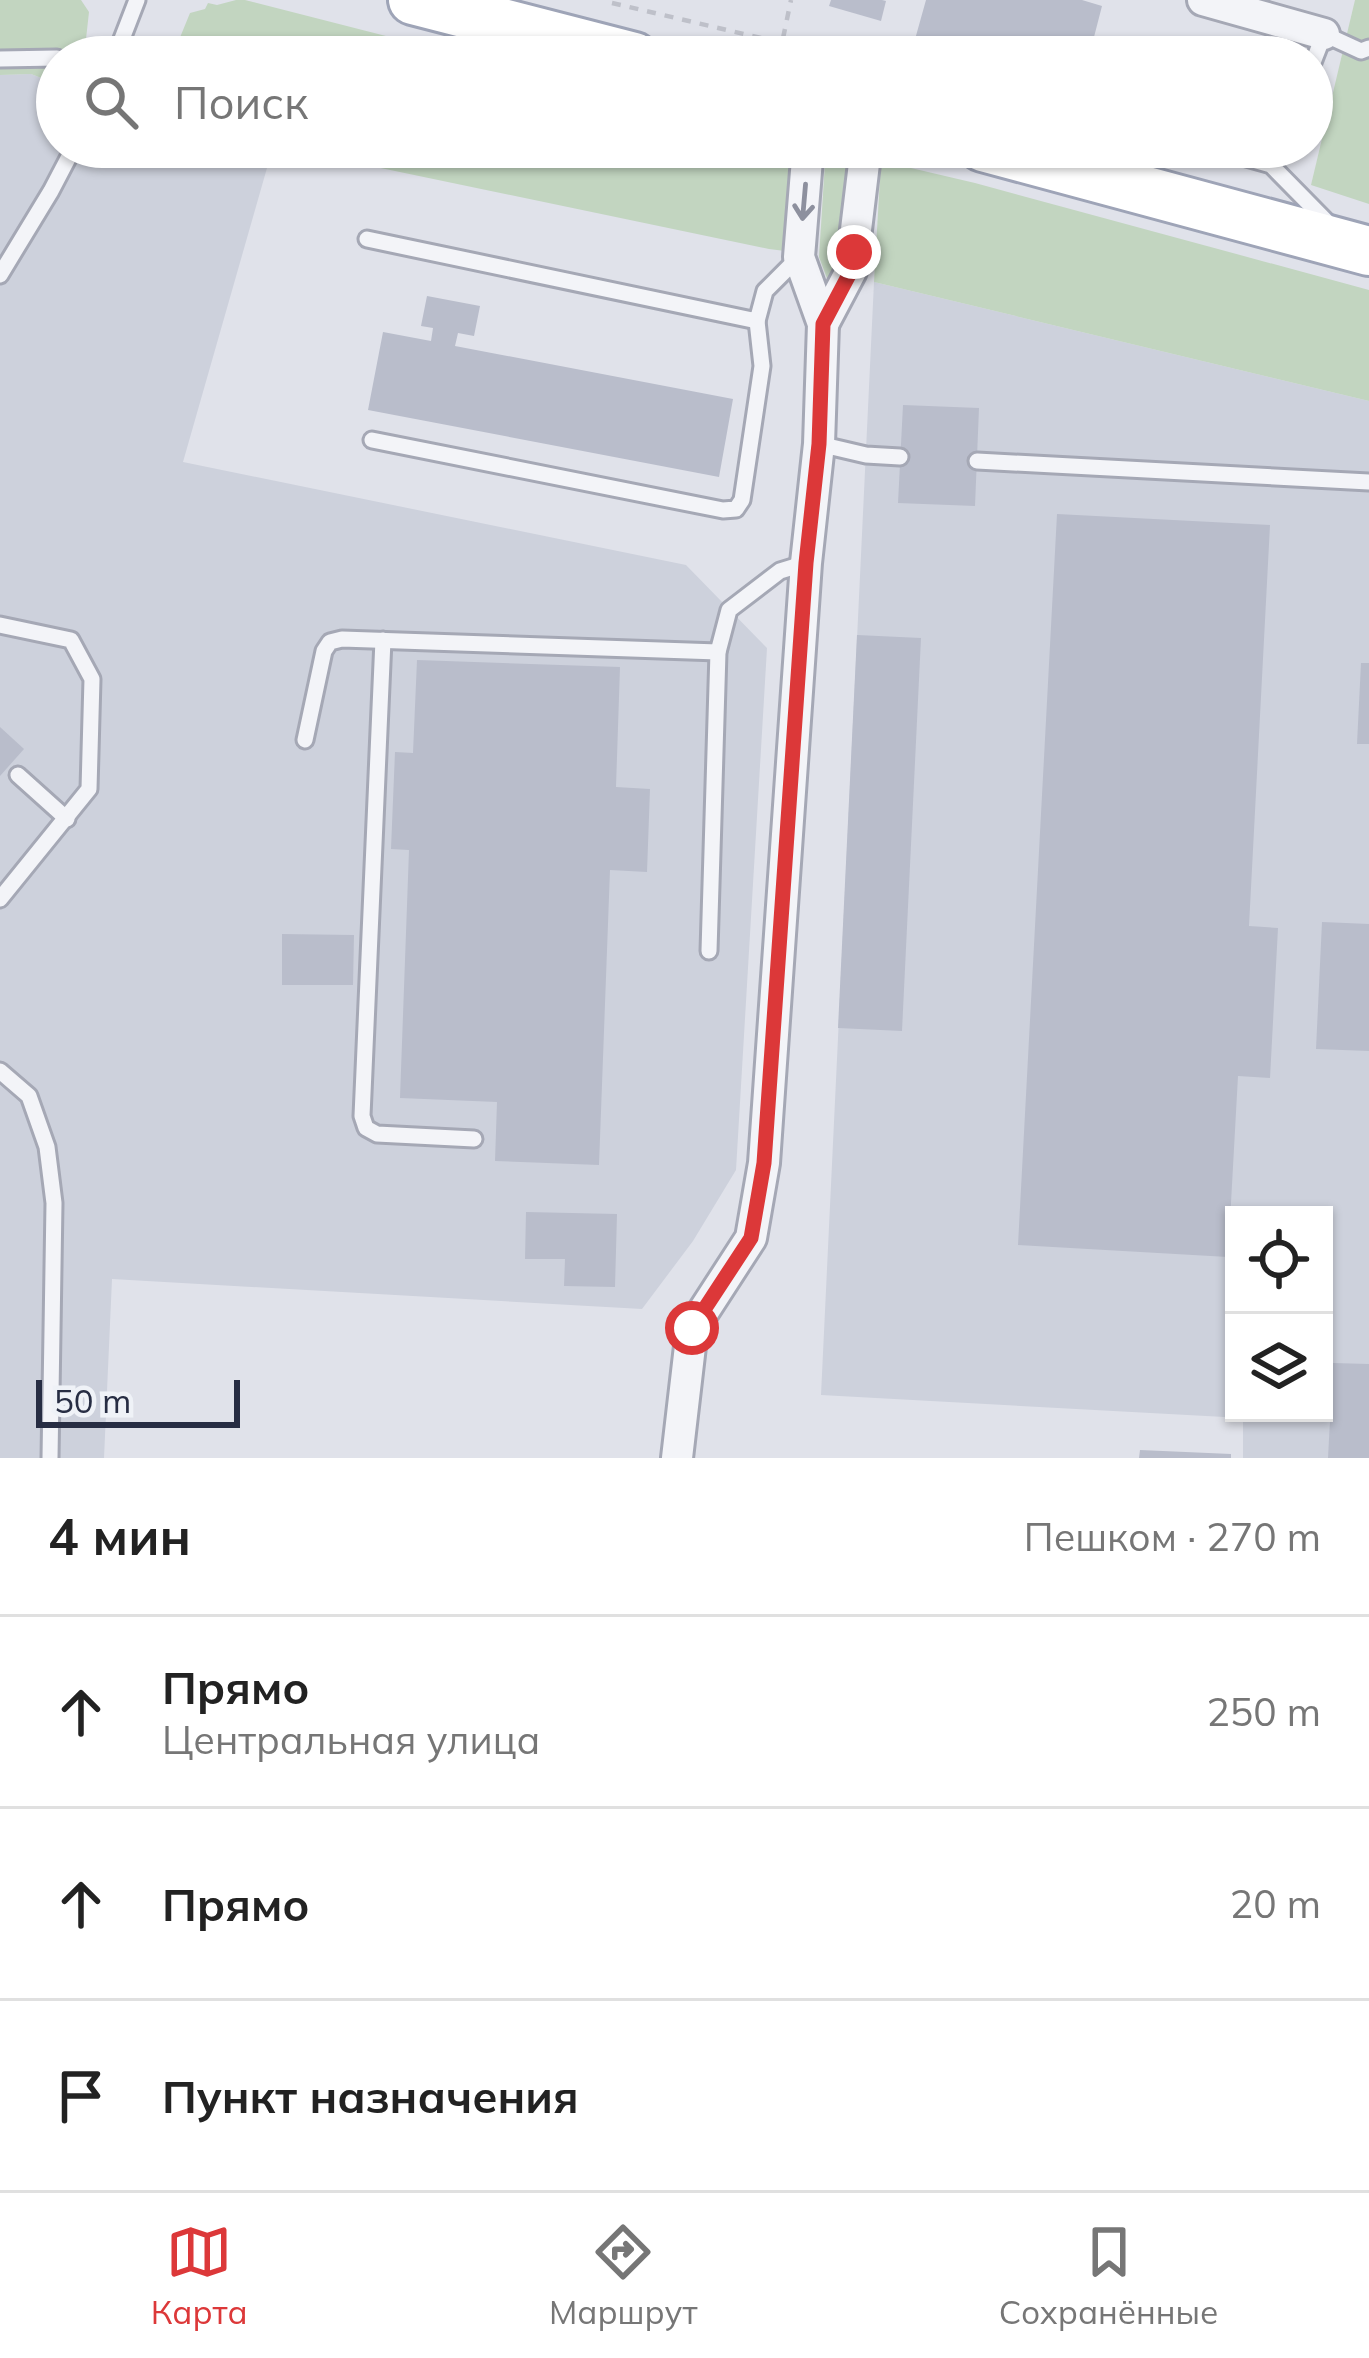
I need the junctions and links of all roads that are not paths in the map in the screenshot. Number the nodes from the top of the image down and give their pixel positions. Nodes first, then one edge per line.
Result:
1 (137, 0) edge
2 (413, 0) edge
3 (1203, 0) edge
4 (1324, 34) joint
5 (123, 36) edge
6 (553, 36) edge
7 (1328, 36) edge
8 (1333, 38) edge
9 (1369, 48) edge
10 (36, 58) edge
11 (0, 59) edge
12 (63, 168) edge
13 (806, 168) edge
14 (863, 168) edge
15 (1061, 168) edge
16 (1274, 168) edge
17 (367, 239) dead end
18 (1359, 248) edge
19 (799, 257) junction
20 (0, 274) edge
21 (757, 320) junction
22 (823, 324) junction
23 (372, 440) dead end
24 (819, 444) junction
25 (900, 457) dead end
26 (977, 461) dead end
27 (1369, 482) edge
28 (806, 563) junction
29 (0, 625) edge
30 (383, 640) junction
31 (718, 652) junction
32 (305, 740) dead end
33 (18, 775) dead end
34 (68, 819) junction
35 (0, 899) edge
36 (709, 951) dead end
37 (0, 1071) edge
38 (474, 1138) dead end
39 (50, 1458) edge
40 (677, 1458) edge

1 - 5 lane
2 - 6 main road
3 - 4 street
4 - 7 lane
8 - 9 lane
10 - 11 lane
12 - 20 lane
13 -> 19 street
14 - 22 street
15 - 18 main road
16 - 18 lane
17 - 21 lane
19 - 21 lane
19 - 22 street
21 - 23 lane
22 - 24 street
24 - 25 lane
24 - 28 street
26 - 27 lane
28 - 31 lane
28 - 40 street
29 - 34 lane
30 - 31 lane
30 - 32 lane
30 - 38 lane
31 - 36 lane
33 - 34 lane
34 - 35 lane
37 - 39 lane

